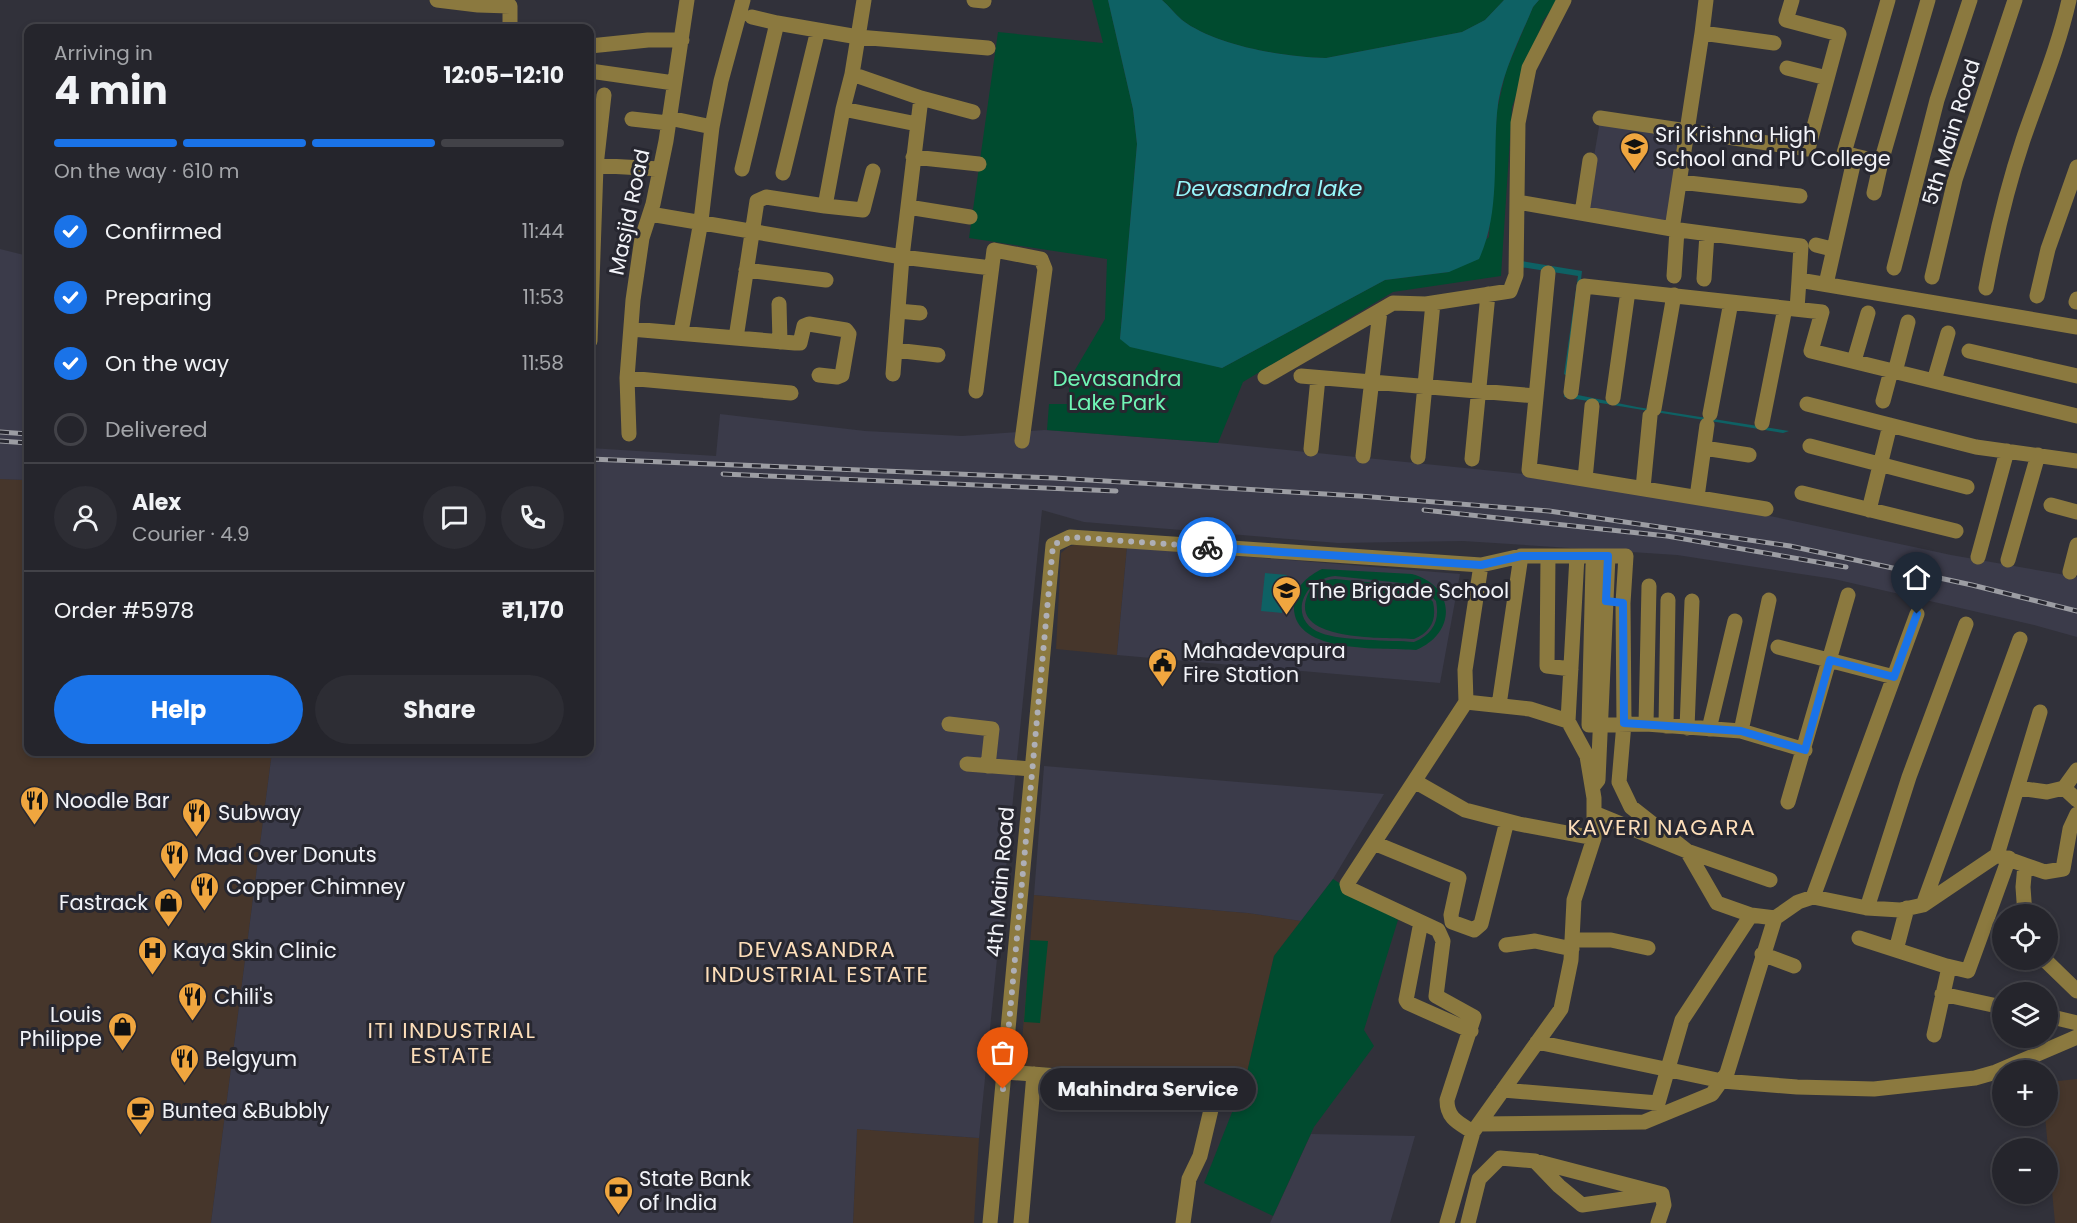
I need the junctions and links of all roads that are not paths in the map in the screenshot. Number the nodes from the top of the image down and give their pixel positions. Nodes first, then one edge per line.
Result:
1 (438, 0) edge
2 (687, 0) edge
3 (743, 0) edge
4 (864, 0) edge
5 (1564, 0) edge
6 (1706, 0) edge
7 (1792, 0) edge
8 (1888, 0) edge
9 (1928, 0) edge
10 (1970, 0) edge
11 (2015, 0) edge
12 (2069, 0) edge
13 (479, 2) edge
14 (510, 3) edge
15 (752, 17) dead end
16 (777, 23) junction
17 (510, 24) edge
18 (818, 30) junction
19 (1702, 33) junction
20 (858, 37) junction
21 (682, 40) junction
22 (1774, 43) dead end
23 (594, 46) edge
24 (988, 48) dead end
25 (1787, 68) dead end
26 (594, 72) edge
27 (852, 74) junction
28 (1827, 78) junction
29 (674, 83) junction
30 (604, 94) dead end
31 (921, 98) junction
32 (843, 109) junction
33 (973, 112) dead end
34 (1600, 118) dead end
35 (632, 119) dead end
36 (669, 120) junction
37 (917, 124) junction
38 (712, 127) junction
39 (1689, 131) junction
40 (1855, 156) junction
41 (913, 157) junction
42 (594, 159) edge
43 (1590, 160) dead end
44 (1881, 162) junction
45 (979, 164) dead end
46 (594, 165) edge
47 (2077, 166) edge
48 (742, 169) dead end
49 (660, 170) junction
50 (873, 171) dead end
51 (783, 173) dead end
52 (1680, 182) junction
53 (1874, 193) dead end
54 (1800, 196) dead end
55 (1517, 202) junction
56 (825, 206) junction
57 (908, 207) junction
58 (1582, 213) junction
59 (650, 214) junction
60 (970, 217) dead end
61 (701, 221) junction
62 (1675, 229) junction
63 (752, 231) junction
64 (1707, 234) junction
65 (1816, 245) dead end
66 (1832, 249) junction
67 (902, 257) junction
68 (991, 268) junction
69 (1893, 268) dead end
70 (746, 270) junction
71 (1548, 273) dead end
72 (1674, 276) dead end
73 (1932, 277) dead end
74 (1704, 279) dead end
75 (826, 280) dead end
76 (1799, 280) junction
77 (1826, 284) junction
78 (1986, 288) dead end
79 (1628, 291) junction
80 (1488, 294) junction
81 (1674, 296) junction
82 (2037, 296) dead end
83 (1731, 302) junction
84 (1433, 303) junction
85 (779, 304) dead end
86 (1791, 308) junction
87 (1380, 310) junction
88 (898, 311) junction
89 (920, 313) dead end
90 (1868, 313) dead end
91 (1908, 322) dead end
92 (2077, 327) edge
93 (631, 329) junction
94 (681, 332) junction
95 (1948, 333) dead end
96 (736, 338) junction
97 (780, 342) junction
98 (895, 350) junction
99 (1969, 351) dead end
100 (938, 355) dead end
101 (1854, 362) junction
102 (1893, 371) junction
103 (893, 374) dead end
104 (819, 375) dead end
105 (1300, 376) dead end
106 (2077, 376) edge
107 (1265, 377) dead end
108 (627, 378) junction
109 (1318, 378) junction
110 (1934, 381) junction
111 (1371, 382) junction
112 (1425, 387) junction
113 (976, 391) dead end
114 (1478, 391) junction
115 (1571, 392) dead end
116 (791, 393) dead end
117 (1536, 396) junction
118 (1613, 398) dead end
119 (1883, 401) dead end
120 (1807, 404) dead end
121 (1592, 406) dead end
122 (2077, 416) edge
123 (1762, 423) dead end
124 (1890, 425) junction
125 (629, 434) dead end
126 (1022, 441) dead end
127 (1810, 446) dead end
128 (1704, 448) junction
129 (1311, 449) dead end
130 (2007, 451) junction
131 (1749, 455) dead end
132 (2038, 455) junction
133 (1363, 456) dead end
134 (1418, 457) dead end
135 (1472, 459) dead end
136 (2077, 461) edge
137 (1880, 464) junction
138 (1585, 479) junction
139 (1967, 487) dead end
140 (1642, 488) junction
141 (1802, 493) dead end
142 (1697, 497) junction
143 (2051, 505) dead end
144 (1766, 509) dead end
145 (1869, 510) junction
146 (2077, 512) edge
147 (1956, 531) dead end
148 (2077, 545) edge
149 (1521, 556) junction
150 (1548, 556) junction
151 (1577, 556) junction
152 (1602, 556) junction
153 (1978, 557) dead end
154 (2008, 560) dead end
155 (1481, 565) junction
156 (2070, 572) dead end
157 (1649, 586) dead end
158 (1848, 595) dead end
159 (1599, 600) junction
160 (1668, 600) dead end
161 (1769, 600) dead end
162 (1692, 601) dead end
163 (1623, 603) junction
164 (1917, 614) dead end
165 (1735, 621) dead end
166 (1966, 624) dead end
167 (2020, 639) dead end
168 (1778, 647) dead end
169 (1830, 660) junction
170 (1571, 669) junction
171 (1894, 677) junction
172 (1466, 702) junction
173 (1499, 705) junction
174 (2040, 712) dead end
175 (1568, 722) junction
176 (1624, 723) junction
177 (950, 724) dead end
178 (1646, 724) junction
179 (1602, 726) junction
180 (1666, 726) junction
181 (1687, 728) junction
182 (1709, 729) junction
183 (1741, 731) junction
184 (1805, 750) junction
185 (967, 764) dead end
186 (988, 766) junction
187 (1031, 769) junction
188 (2077, 770) edge
189 (1416, 782) junction
190 (1619, 782) junction
191 (1595, 783) junction
192 (2018, 788) junction
193 (2064, 788) junction
194 (2077, 800) edge
195 (1788, 802) dead end
196 (1593, 813) junction
197 (2077, 814) edge
198 (1507, 821) junction
199 (1593, 838) junction
200 (1374, 843) junction
201 (1687, 851) junction
202 (2003, 857) junction
203 (2025, 865) junction
204 (1770, 880) dead end
205 (1813, 897) junction
206 (2024, 904) edge
207 (1923, 905) junction
208 (1867, 908) junction
209 (1907, 908) junction
210 (1751, 915) junction
211 (1775, 918) junction
212 (1421, 922) junction
213 (1860, 938) dead end
214 (1506, 945) dead end
215 (1572, 945) junction
216 (1648, 948) dead end
217 (1896, 950) junction
218 (1762, 954) junction
219 (1794, 966) dead end
220 (1947, 966) junction
221 (2055, 970) edge
222 (2077, 991) edge
223 (1942, 994) junction
224 (1992, 1005) edge
225 (2058, 1019) edge
226 (2077, 1023) edge
227 (1471, 1031) junction
228 (1934, 1035) dead end
229 (2077, 1036) edge
230 (1537, 1042) junction
231 (1668, 1069) junction
232 (1005, 1072) junction
233 (1034, 1074) junction
234 (1722, 1081) junction
235 (1503, 1090) junction
236 (1477, 1128) junction
237 (1535, 1161) junction
238 (1662, 1194) junction
239 (990, 1223) edge
240 (1021, 1223) edge
241 (1183, 1223) edge
242 (1447, 1223) edge
243 (1468, 1223) edge
244 (1658, 1223) edge

1 - 13 street
2 - 21 street, Masjid Road
3 - 38 street
4 - 20 street
5 - 55 street
6 - 19 street
7 - 28 street
8 - 40 street
9 - 44 street
10 - 69 street
11 - 73 street, 5th Main Road
12 - 78 street
13 - 14 street
14 - 17 street
15 - 16 street
16 - 18 street
16 - 48 street
18 - 20 street
18 - 51 street
19 - 22 street
19 - 39 street
20 - 24 street
20 - 27 street
21 - 23 street
21 - 29 street, Masjid Road
25 - 28 street
26 - 29 street
27 - 31 street
27 - 32 street
28 - 39 street
29 - 36 street, Masjid Road
30 - 42 street
31 - 33 street
31 - 37 street
32 - 37 street
32 - 56 street
34 - 39 street
35 - 36 street
36 - 38 street
36 - 49 street, Masjid Road
37 - 41 street
38 - 61 street
39 - 52 street
40 - 44 street
40 - 66 street
41 - 45 street
41 - 57 street
43 - 58 street
44 - 53 street
46 - 49 street
47 - 82 street
49 - 59 street, Masjid Road
50 - 56 street
52 - 54 street
52 - 62 street
55 - 58 street
55 - 80 street
56 - 63 street
57 - 60 street
57 - 67 street
58 - 62 street
59 - 61 street
59 - 93 street, Masjid Road
61 - 63 street
61 - 94 street
62 - 64 street
62 - 72 street
63 - 67 street
63 - 70 street
64 - 74 street
64 - 76 street
65 - 66 street
66 - 77 street
67 - 68 street
67 - 88 street
68 - 113 street
68 - 126 street
70 - 75 street
70 - 96 street
71 - 117 street
76 - 77 street
76 - 86 street
77 - 92 street
79 - 81 street
79 - 115 street
79 - 118 street
80 - 84 street
80 - 114 street
81 - 83 street
81 - 140 street
83 - 86 street
83 - 128 street
84 - 87 street
84 - 112 street
85 - 97 street
86 - 101 street
86 - 123 street
87 - 107 street
87 - 111 street
88 - 89 street
88 - 98 street
90 - 101 street
91 - 102 street
93 - 94 street
93 - 108 street, Masjid Road
94 - 96 street
95 - 110 street
96 - 97 street
97 - 104 street
98 - 100 street
98 - 103 street
99 - 106 street
101 - 102 street
102 - 110 street
102 - 119 street
105 - 109 street
108 - 116 street
108 - 125 street, Masjid Road
109 - 111 street
109 - 129 street
110 - 122 street
111 - 112 street
111 - 133 street
112 - 114 street
112 - 134 street
114 - 117 street
114 - 135 street
117 - 138 street
120 - 124 street
121 - 138 street
124 - 130 street
124 - 137 street
127 - 137 street
128 - 131 street
128 - 142 street
130 - 132 street
130 - 153 street
132 - 136 street
132 - 154 street
137 - 139 street
137 - 145 street
138 - 140 street
140 - 142 street
141 - 145 street
142 - 144 street
143 - 146 street
145 - 147 street
148 - 156 street
149 - 150 street
149 - 155 street
149 - 173 street
150 - 151 street
150 - 170 street
151 - 152 street
151 - 170 street
152 - 159 street
152 - 163 street
155 - 172 street
155 - 187 street, 4th Main Road
157 - 178 street
158 - 169 street
159 - 163 street
159 - 179 street
160 - 180 street
161 - 183 street
162 - 181 street
163 - 176 street
164 - 171 street
165 - 182 street
166 - 208 street
167 - 207 street
168 - 169 street
169 - 171 street
169 - 184 street
170 - 175 street
171 - 205 street
172 - 173 street
172 - 189 street
173 - 175 street
174 - 192 street
175 - 191 street
176 - 178 street
176 - 179 street
176 - 190 street
177 - 186 street
178 - 180 street
179 - 191 street
180 - 181 street
181 - 182 street
182 - 183 street
183 - 184 street
184 - 195 street
185 - 186 street
186 - 187 street
187 - 232 street, 4th Main Road
188 - 193 street
189 - 198 street
189 - 200 street
190 - 191 street
190 - 201 street
191 - 196 street
192 - 193 street
192 - 202 street
193 - 194 street
196 - 199 street
196 - 201 street
197 - 203 street
198 - 199 street
198 - 200 street
199 - 215 street
200 - 212 street
201 - 204 street
201 - 210 street
202 - 203 street
202 - 207 street
202 - 220 street
203 - 206 street
205 - 208 street
205 - 211 street
207 - 209 street
208 - 209 street
209 - 217 street
210 - 211 street
210 - 231 street
211 - 218 street
212 - 227 street
212 - 227 street
213 - 217 street
214 - 215 street
215 - 216 street
215 - 230 street
217 - 220 street
218 - 219 street
218 - 234 street
220 - 223 street
221 - 222 street
223 - 224 street
223 - 228 street
225 - 226 street
227 - 236 street
229 - 234 street
230 - 231 street
230 - 235 street
231 - 234 street
231 - 235 street
232 - 233 street
232 - 239 street, 4th Main Road
233 - 240 street
233 - 241 street
234 - 236 street
235 - 236 street
236 - 242 street
237 - 238 street
237 - 238 street
237 - 243 street
238 - 244 street

